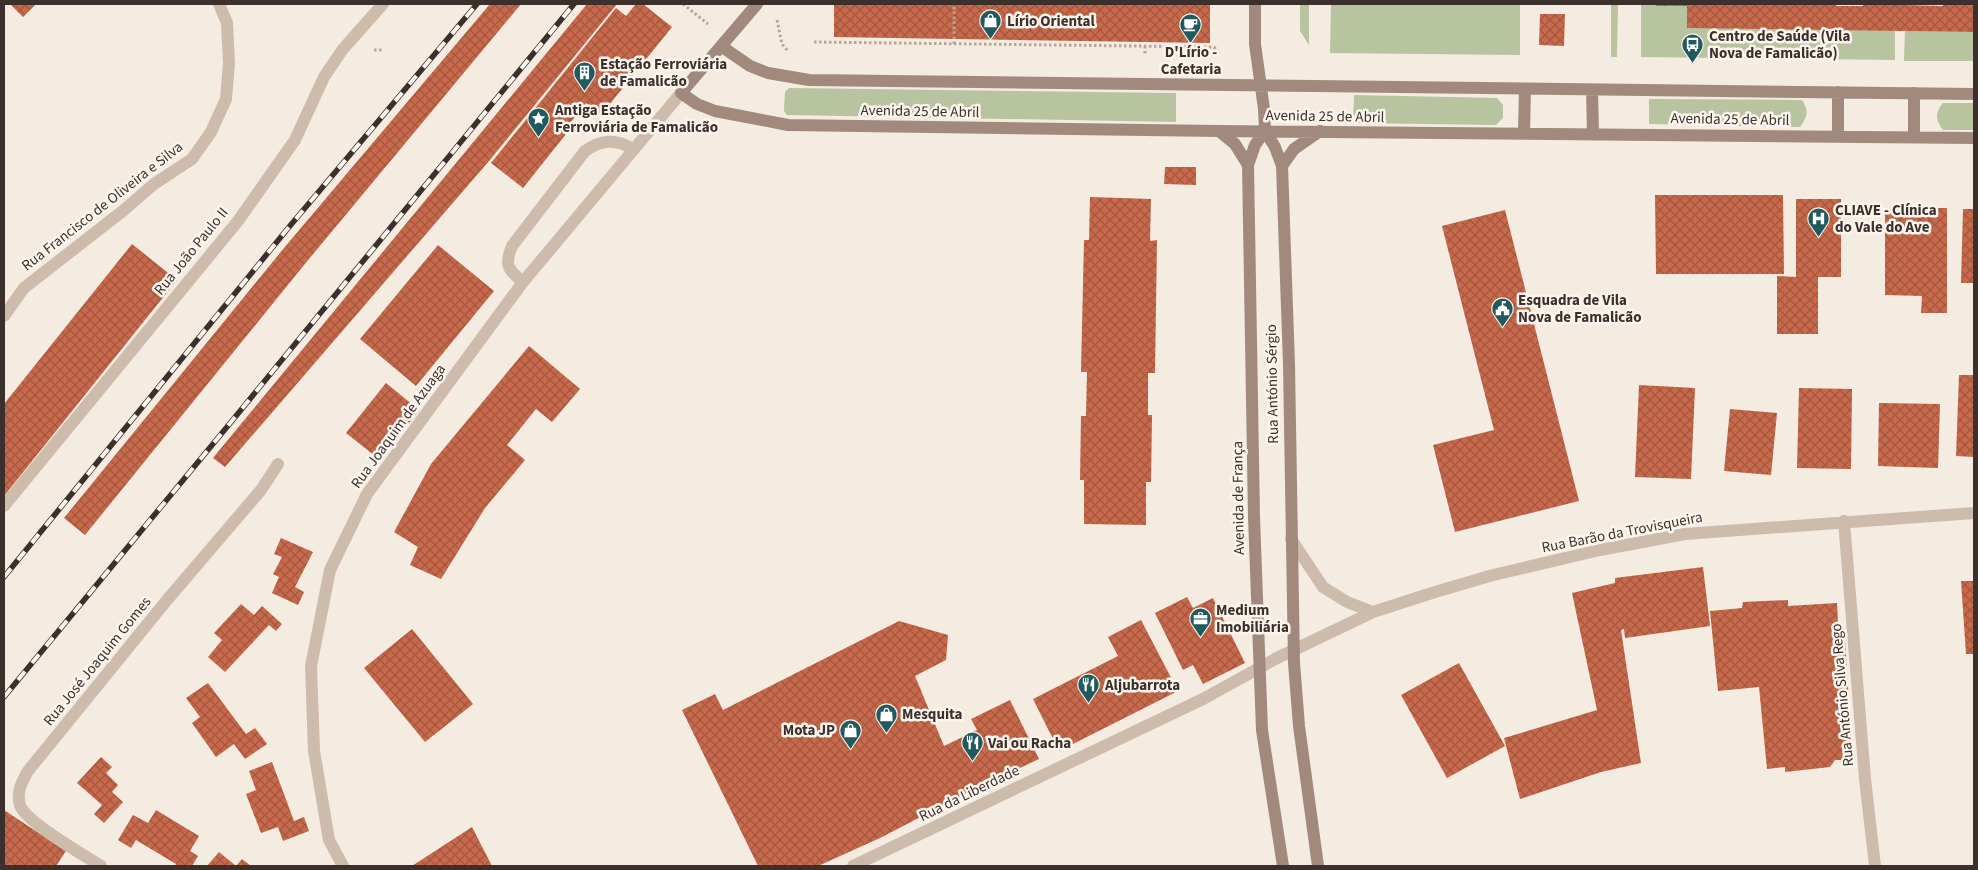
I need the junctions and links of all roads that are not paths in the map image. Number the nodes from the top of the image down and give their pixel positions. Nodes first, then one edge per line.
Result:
1 (219, 4) edge
2 (383, 4) edge
3 (757, 4) edge
4 (1255, 4) edge
5 (724, 42) junction
6 (1260, 86) junction
7 (1525, 89) junction
8 (1592, 90) junction
9 (1838, 92) junction
10 (681, 93) junction
11 (1914, 93) junction
12 (1974, 94) edge
13 (1265, 131) junction
14 (1219, 132) junction
15 (1320, 132) junction
16 (1524, 134) junction
17 (1592, 134) junction
18 (1838, 137) junction
19 (1914, 138) junction
20 (1974, 138) edge
21 (633, 149) junction
22 (1248, 165) junction
23 (1282, 166) junction
24 (523, 282) junction
25 (4, 316) edge
26 (278, 464) dead end
27 (4, 506) edge
28 (1974, 513) edge
29 (1844, 521) junction
30 (1291, 539) junction
31 (1373, 612) junction
32 (1293, 657) junction
33 (1260, 667) junction
34 (101, 866) edge
35 (343, 866) edge
36 (853, 866) edge
37 (1283, 866) edge
38 (1318, 866) edge
39 (1875, 866) edge

1 - 25 street, Rua Francisco de Oliveira e Silva
2 - 27 street, Rua João Paulo II
3 - 5 main road
4 - 6 main road, Rua António Sérgio
5 - 6 main road, Avenida 25 de Abril
5 - 10 main road
6 - 7 main road, Avenida 25 de Abril
6 - 13 main road, Rua António Sérgio
7 - 8 main road, Avenida 25 de Abril
7 - 16 main road
8 - 9 main road, Avenida 25 de Abril
8 - 17 main road
9 - 11 main road, Avenida 25 de Abril
9 - 18 main road
10 - 14 main road, Avenida 25 de Abril
10 - 21 street, Rua Joaquim de Azuaga
11 - 12 main road, Avenida 25 de Abril
11 - 19 main road
13 - 14 main road, Avenida 25 de Abril
13 - 15 main road, Avenida 25 de Abril
13 - 22 main road, Avenida de França
13 - 23 main road, Rua António Sérgio
14 - 22 main road
15 - 16 main road, Avenida 25 de Abril
15 - 23 main road
16 - 17 main road, Avenida 25 de Abril
17 - 18 main road, Avenida 25 de Abril
18 - 19 main road, Avenida 25 de Abril
19 - 20 main road, Avenida 25 de Abril
21 - 24 street, Rua Joaquim de Azuaga
21 - 24 street
22 - 33 main road, Avenida de França
23 - 30 main road, Rua António Sérgio
24 - 35 street, Rua Joaquim de Azuaga
26 - 34 street, Rua José Joaquim Gomes
28 - 29 street, Rua Barão da Trovisqueira
29 - 31 street, Rua Barão da Trovisqueira
29 - 39 street, Rua António Silva Rego
30 - 31 street
30 - 32 main road, Rua António Sérgio
31 - 32 street, Rua Barão da Trovisqueira
32 - 33 street, Rua Barão da Trovisqueira
32 - 38 main road
33 - 36 street, Rua da Liberdade
33 - 37 main road, Avenida de França

